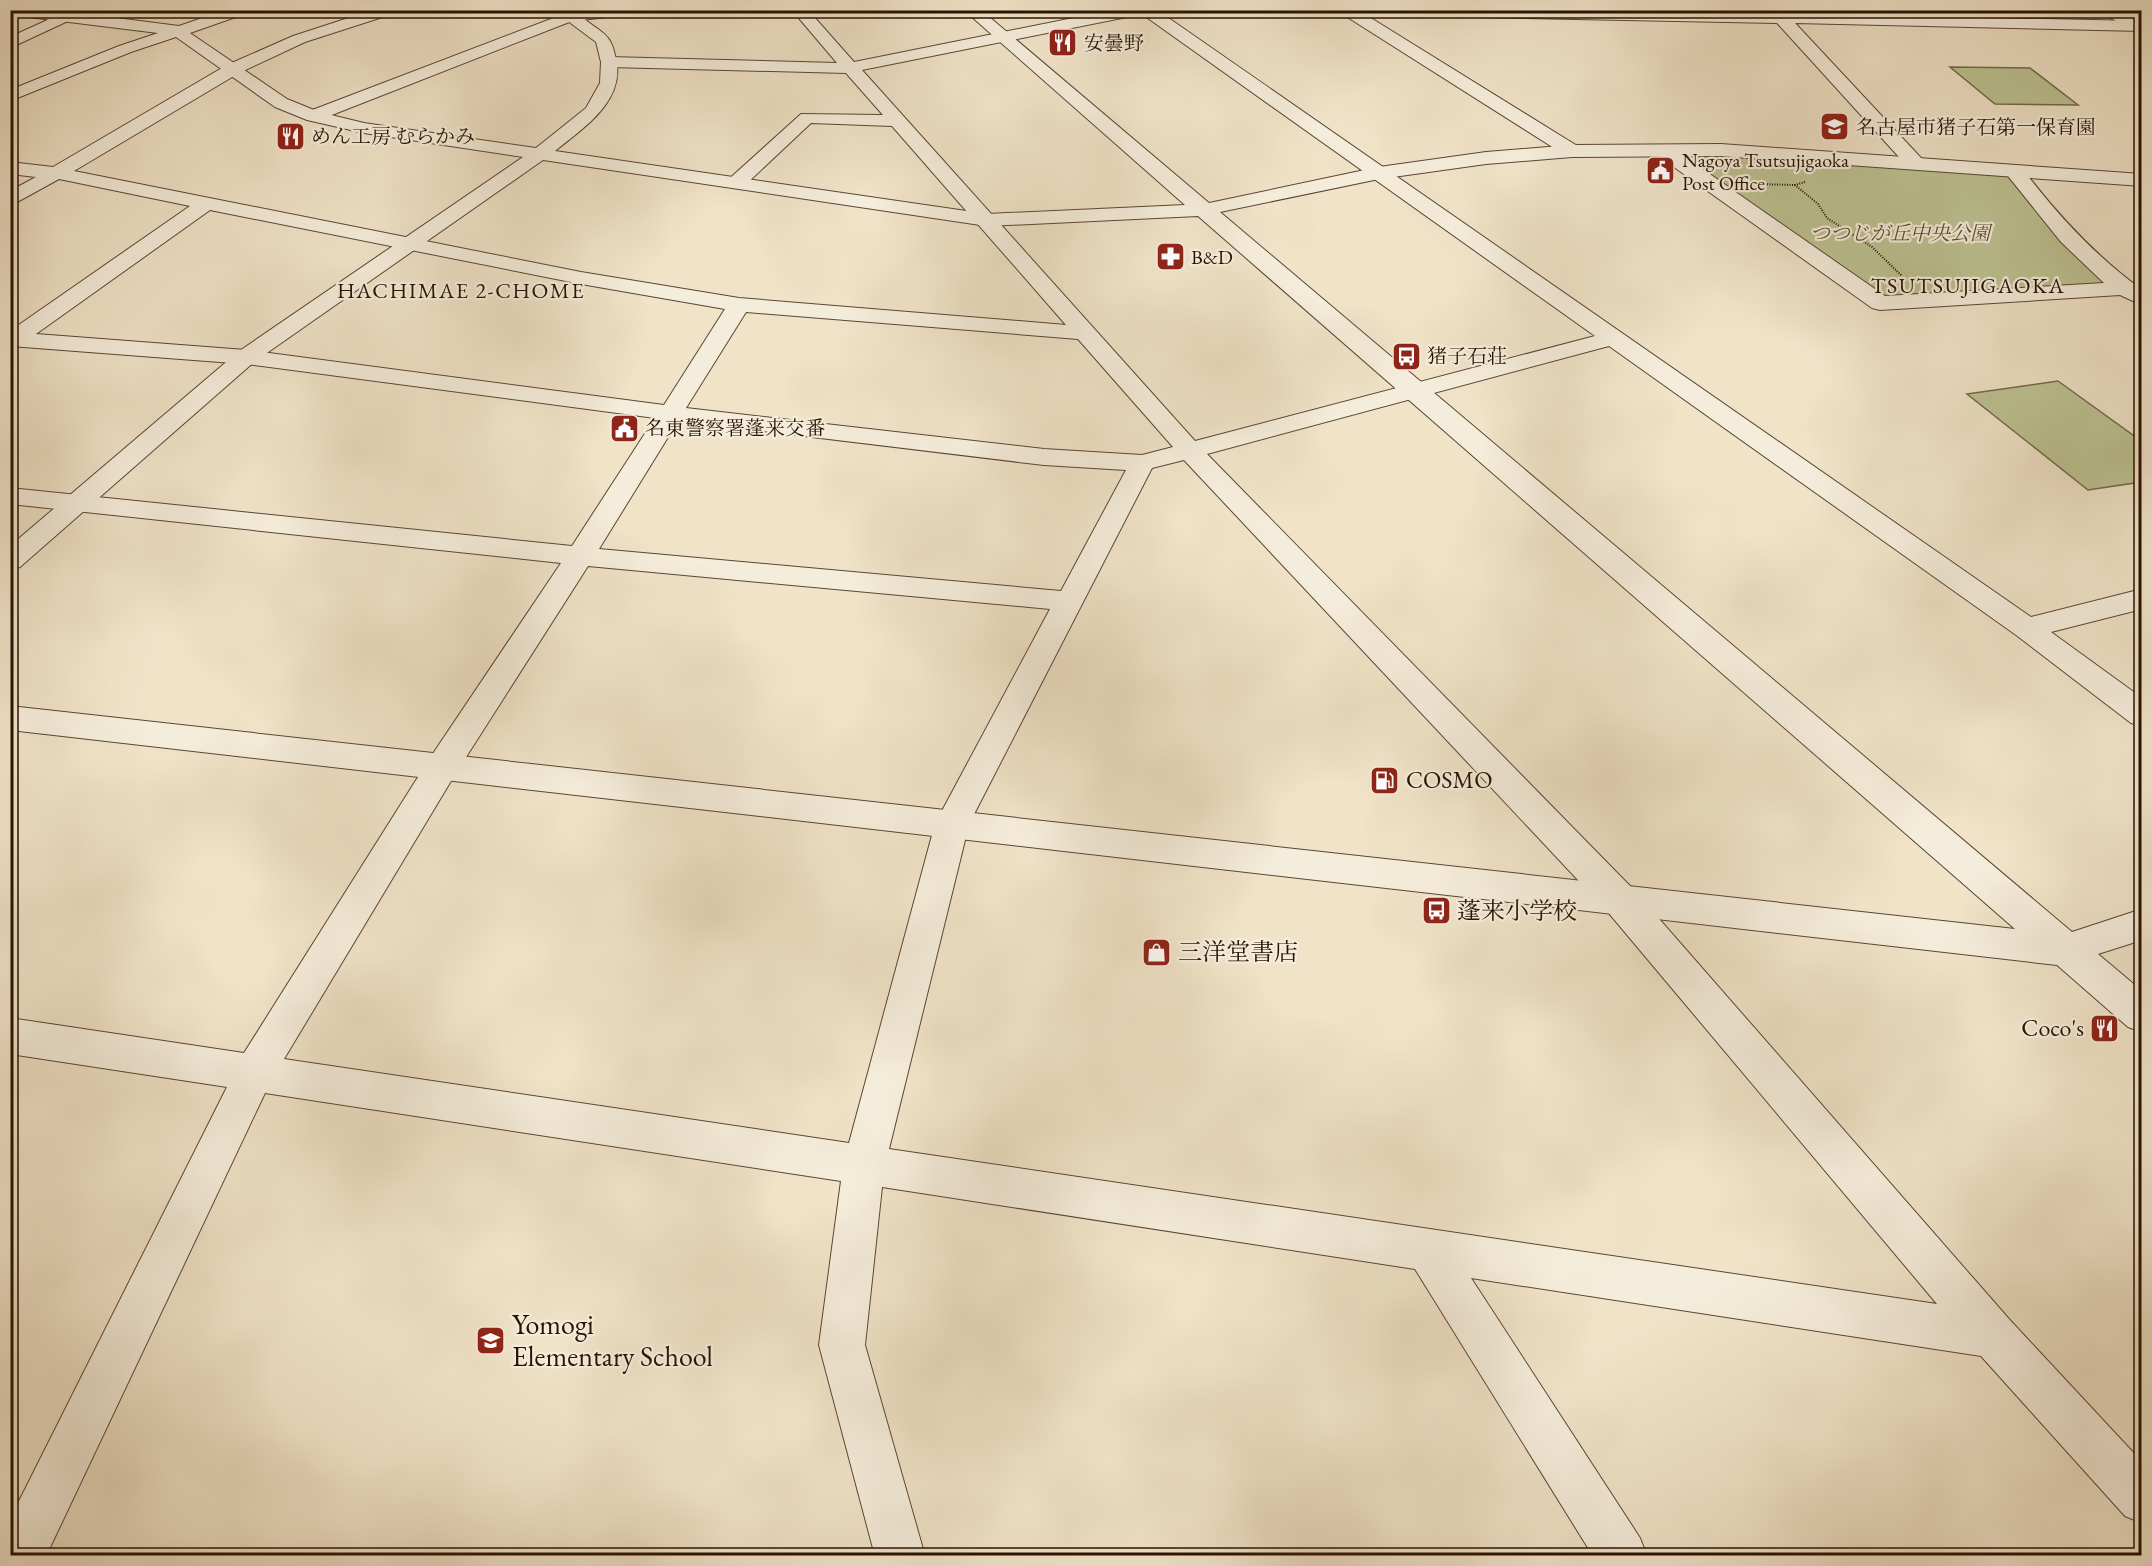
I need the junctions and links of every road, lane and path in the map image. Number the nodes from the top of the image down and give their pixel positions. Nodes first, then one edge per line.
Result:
1 (12, 10) edge
2 (242, 10) edge
3 (390, 10) edge
4 (625, 10) edge
5 (799, 10) edge
6 (971, 10) edge
7 (1139, 10) edge
8 (1146, 10) edge
9 (1294, 10) edge
10 (2102, 10) edge
11 (1348, 11) edge
12 (1493, 11) edge
13 (36, 12) edge
14 (565, 14) edge
15 (1778, 14) edge
16 (65, 17) junction
17 (2140, 27) edge
18 (176, 30) junction
19 (1002, 38) junction
20 (10, 43) edge
21 (609, 62) junction
22 (849, 68) junction
23 (233, 69) junction
24 (10, 96) edge
25 (313, 116) junction
26 (897, 121) junction
27 (1572, 151) junction
28 (1664, 151) junction
29 (541, 153) junction
30 (1915, 163) junction
31 (10, 168) edge
32 (2014, 171) junction
33 (57, 173) junction
34 (1379, 173) junction
35 (1811, 180) dead end
36 (2142, 180) edge
37 (736, 183) junction
38 (10, 201) edge
39 (207, 203) junction
40 (1203, 210) junction
41 (987, 220) junction
42 (410, 244) junction
43 (2124, 288) junction
44 (1926, 300) junction
45 (2142, 300) edge
46 (739, 305) junction
47 (1086, 333) junction
48 (1614, 338) junction
49 (12, 339) edge
50 (246, 357) junction
51 (1414, 391) junction
52 (670, 413) junction
53 (1189, 450) junction
54 (1142, 463) junction
55 (10, 496) edge
56 (78, 503) junction
57 (580, 556) junction
58 (10, 561) edge
59 (2142, 599) edge
60 (1068, 601) junction
61 (2026, 628) junction
62 (2142, 715) edge
63 (10, 718) edge
64 (441, 767) junction
65 (952, 824) junction
66 (1620, 900) junction
67 (2142, 924) edge
68 (2065, 951) junction
69 (2142, 1015) edge
70 (10, 1036) edge
71 (254, 1073) junction
72 (864, 1165) junction
73 (1428, 1250) junction
74 (1993, 1335) junction
75 (2142, 1499) edge
76 (19, 1556) edge
77 (900, 1556) edge
78 (1622, 1556) edge

1 - 13 street
2 - 18 street
3 - 23 street
4 - 14 street
5 - 22 street
6 - 19 street
7 - 19 street
8 - 34 street
9 - 11 street
10 - 17 street
11 - 12 street
11 - 27 street
12 - 15 street
13 - 16 street
14 - 21 street
14 - 25 street
15 - 17 street
15 - 30 street
16 - 18 street
16 - 20 street
18 - 23 street
18 - 24 street
19 - 22 street
19 - 40 street
21 - 22 street
21 - 29 street
22 - 26 street
23 - 25 street
23 - 33 street
25 - 29 street
26 - 37 street
26 - 41 street
27 - 28 street
27 - 34 street
28 - 30 street
28 - 44 street
29 - 37 street
29 - 42 street
30 - 32 street
31 - 33 street
32 - 36 street
32 - 43 street
33 - 38 street
33 - 39 street
34 - 40 street
34 - 48 street
35 - 44 path
37 - 41 street
39 - 42 street
39 - 49 street
40 - 41 street
40 - 51 street
41 - 47 street
42 - 46 street
42 - 50 street
43 - 44 street
43 - 45 street
46 - 47 street
46 - 52 street
47 - 53 street
48 - 51 street
48 - 61 street
49 - 50 street
50 - 52 street
50 - 56 street
51 - 53 street
51 - 68 street
52 - 54 street
52 - 57 street
53 - 54 street
53 - 66 street
54 - 60 street
55 - 56 street
56 - 57 street
56 - 58 street
57 - 60 street
57 - 64 street
59 - 61 street
60 - 65 street
61 - 62 street
63 - 64 street
64 - 65 street
64 - 71 street
65 - 66 street
65 - 72 street
66 - 68 street
66 - 74 street
67 - 68 street
68 - 69 street
70 - 71 street
71 - 72 street
71 - 76 street
72 - 73 street
72 - 77 street
73 - 74 street
73 - 78 street
74 - 75 street

